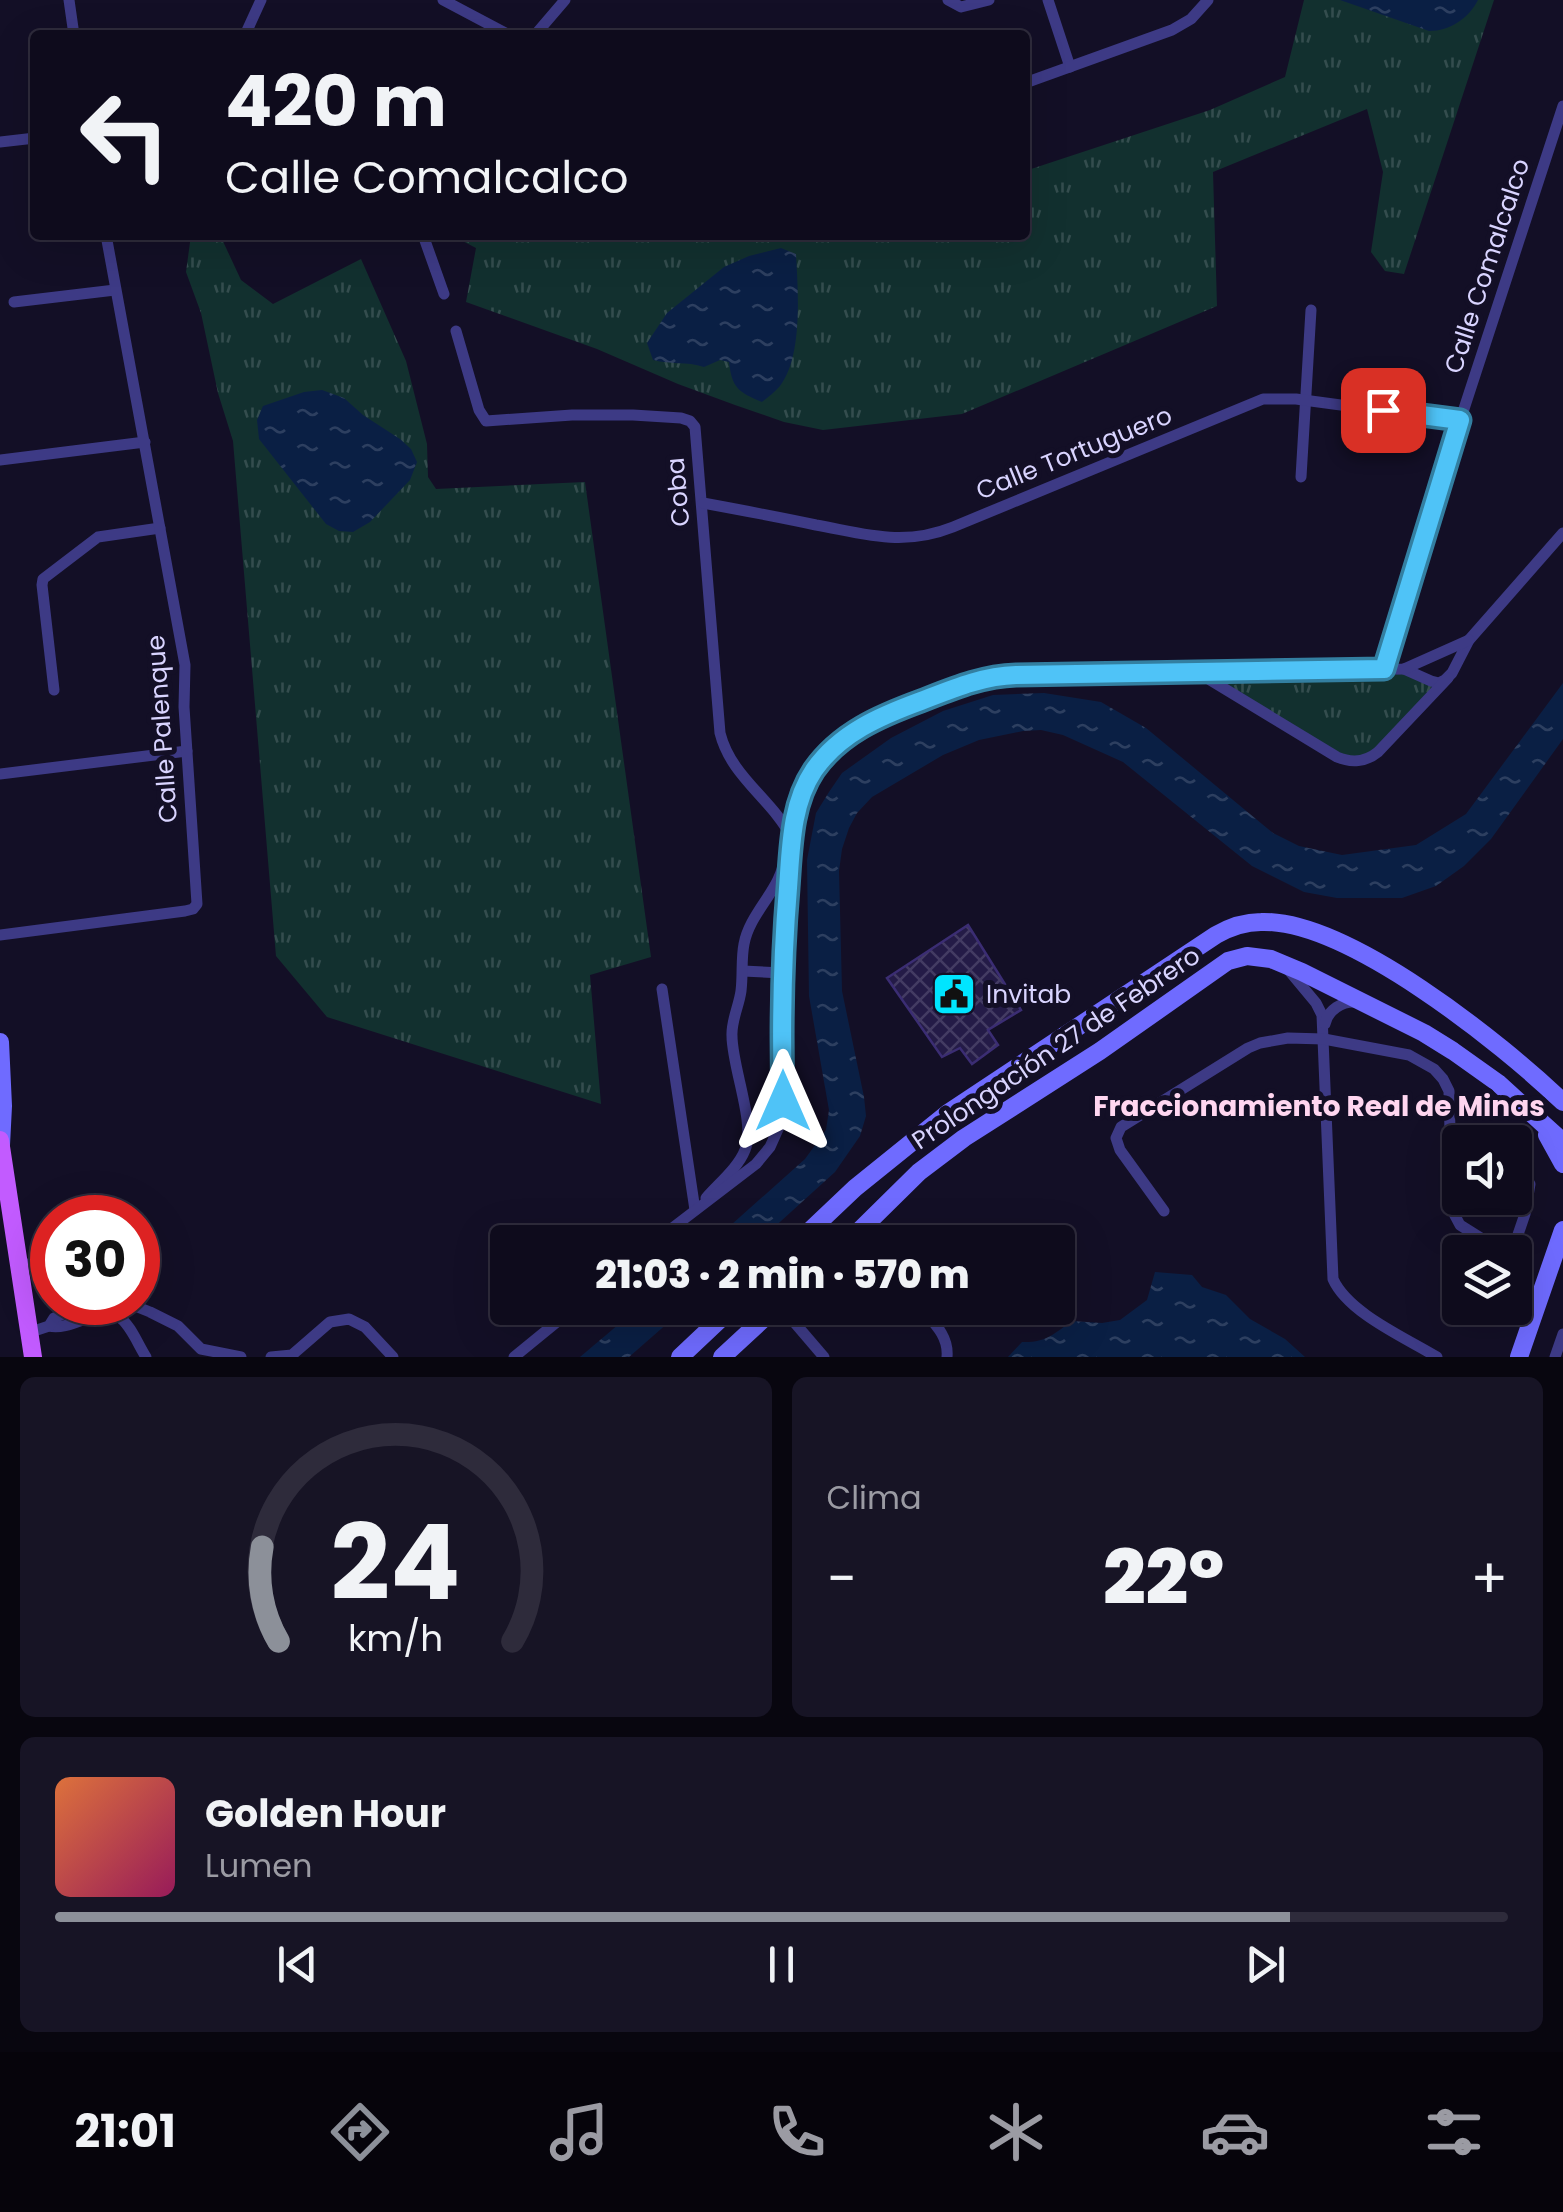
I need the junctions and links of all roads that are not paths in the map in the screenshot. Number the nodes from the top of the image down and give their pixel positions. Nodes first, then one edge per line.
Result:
1 (68, 0) edge
2 (261, 0) edge
3 (443, 0) edge
4 (565, 0) edge
5 (948, 0) edge
6 (989, 0) edge
7 (1048, 0) edge
8 (1208, 0) edge
9 (73, 30) edge
10 (246, 30) edge
11 (500, 30) edge
12 (538, 30) edge
13 (1070, 67) junction
14 (1030, 81) edge
15 (1563, 106) edge
16 (30, 139) edge
17 (0, 142) edge
18 (107, 240) edge
19 (425, 240) edge
20 (115, 290) junction
21 (444, 294) dead end
22 (14, 302) dead end
23 (1311, 310) dead end
24 (456, 331) dead end
25 (1306, 400) junction
26 (1460, 420) junction
27 (144, 442) junction
28 (0, 460) edge
29 (1301, 477) dead end
30 (702, 503) junction
31 (160, 528) junction
32 (1563, 533) edge
33 (1469, 640) junction
34 (1384, 669) junction
35 (1404, 669) junction
36 (1198, 672) junction
37 (1448, 678) junction
38 (54, 690) dead end
39 (187, 750) junction
40 (0, 774) edge
41 (792, 838) junction
42 (0, 936) edge
43 (1283, 964) junction
44 (742, 971) junction
45 (782, 974) junction
46 (662, 988) dead end
47 (1366, 1004) junction
48 (1081, 1025) junction
49 (1324, 1033) junction
50 (0, 1042) edge
51 (1100, 1052) junction
52 (1533, 1075) junction
53 (1563, 1082) edge
54 (1514, 1097) junction
55 (1563, 1102) edge
56 (0, 1142) edge
57 (1563, 1142) edge
58 (901, 1150) junction
59 (1563, 1164) edge
60 (919, 1172) junction
61 (695, 1210) junction
62 (1164, 1211) dead end
63 (676, 1225) edge
64 (816, 1225) edge
65 (871, 1225) edge
66 (1563, 1230) edge
67 (1476, 1235) edge
68 (20, 1261) junction
69 (30, 1265) edge
70 (160, 1317) edge
71 (553, 1325) edge
72 (714, 1325) edge
73 (759, 1325) edge
74 (794, 1325) edge
75 (935, 1325) edge
76 (1563, 1334) edge
77 (36, 1344) edge
78 (199, 1353) edge
79 (146, 1357) edge
80 (241, 1357) edge
81 (270, 1357) edge
82 (393, 1357) edge
83 (514, 1357) edge
84 (680, 1357) edge
85 (722, 1357) edge
86 (824, 1357) edge
87 (947, 1357) edge
88 (1437, 1357) edge
89 (1519, 1357) edge
90 (1556, 1357) edge

1 - 9 street
2 - 10 street
3 - 11 street
4 - 12 street
5 - 6 street
7 - 13 street
8 - 13 street
13 - 14 street
15 - 26 street, Calle Comalcalco
16 - 17 street
18 - 20 street, Calle Palenque
19 - 21 street
20 - 22 street
20 - 27 street, Calle Palenque
23 - 25 street
24 - 30 street, Coba
25 - 26 street, Calle Tortuguero
25 - 29 street
25 - 30 street, Calle Tortuguero
26 - 34 street, Calle Comalcalco
27 - 28 street
27 - 31 street, Calle Palenque
30 - 41 street, Coba
31 - 38 street
31 - 39 street, Calle Palenque
32 - 33 street
33 - 35 street
33 - 37 street
34 - 35 street
34 - 36 street
35 - 37 street
36 - 37 street
36 - 41 street
39 - 40 street
39 - 42 street, Calle Palenque
41 - 44 street
41 - 45 street
43 - 47 street, Prolongación 27 de Febrero
43 - 49 street
43 - 51 street, Prolongación 27 de Febrero
44 - 45 street
44 - 61 street
45 - 61 street
46 - 61 street
47 - 49 street
47 - 54 street, Prolongación 27 de Febrero
48 - 51 street
48 - 52 street, Prolongación 27 de Febrero
48 - 58 street, Prolongación 27 de Febrero
49 - 62 street
49 - 67 street
49 - 88 street
50 - 56 street
51 - 60 street, Prolongación 27 de Febrero
52 - 53 street
52 - 55 street, Prolongación 27 de Febrero
54 - 57 street, Prolongación 27 de Febrero
54 - 59 street
56 - 68 main road
58 - 60 street
58 - 64 street, Prolongación 27 de Febrero
60 - 65 street, Prolongación 27 de Febrero
61 - 63 street
66 - 89 street
68 - 69 street
68 - 77 main road
70 - 78 street
71 - 83 street
72 - 84 street
73 - 85 street
74 - 86 street
75 - 87 street
76 - 90 street
77 - 79 street
78 - 80 street
81 - 82 street

